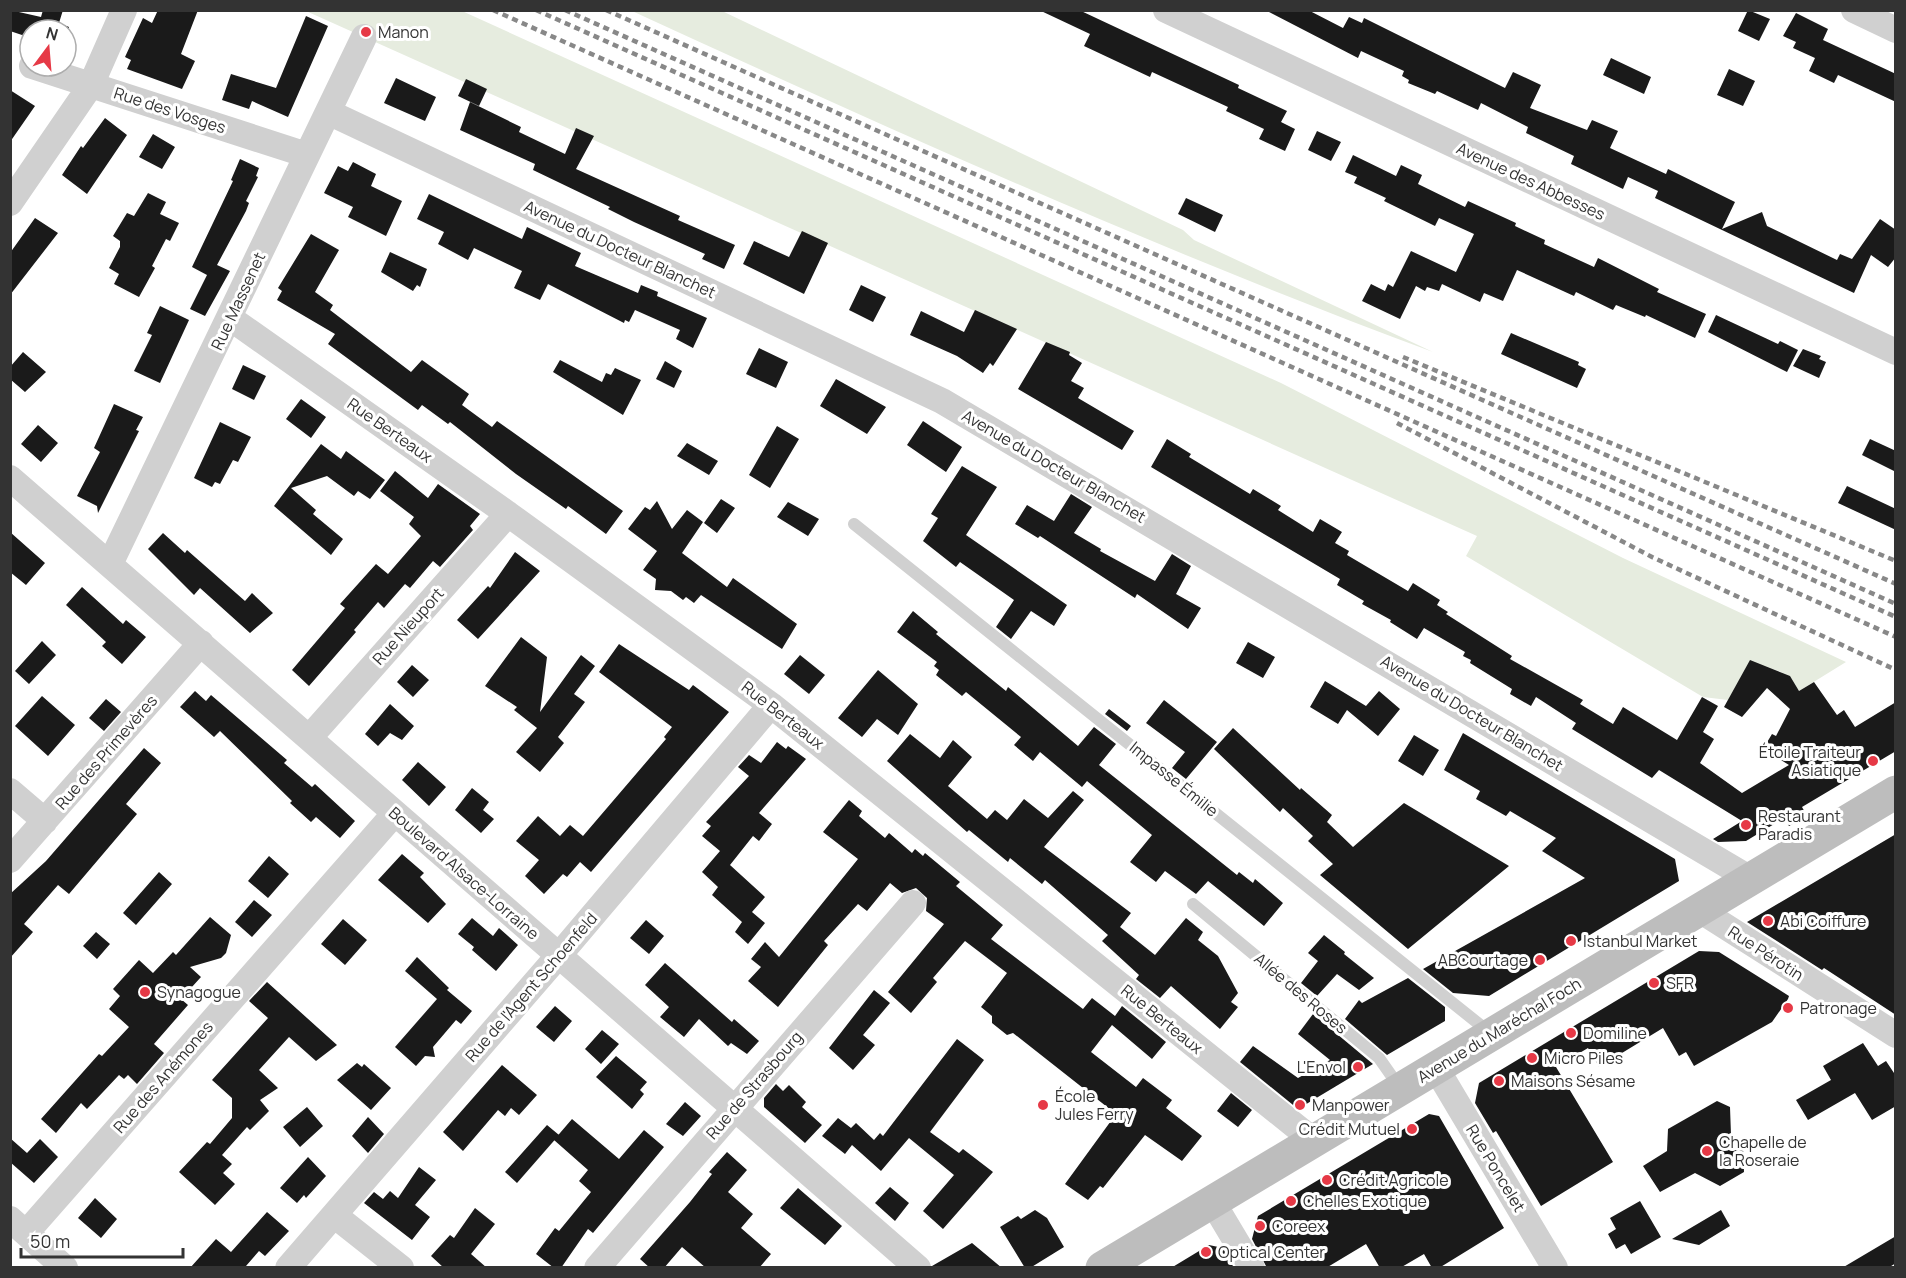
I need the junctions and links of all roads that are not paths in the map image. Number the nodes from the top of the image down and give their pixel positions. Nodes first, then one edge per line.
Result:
1 (124, 10) edge
2 (1166, 10) edge
3 (1854, 10) edge
4 (1896, 30) edge
5 (364, 37) dead end
6 (68, 78) edge
7 (90, 85) junction
8 (328, 112) junction
9 (307, 155) junction
10 (10, 202) edge
11 (230, 318) junction
12 (1892, 344) edge
13 (10, 478) edge
14 (508, 514) junction
15 (854, 524) dead end
16 (110, 564) junction
17 (201, 643) junction
18 (771, 705) junction
19 (309, 738) junction
20 (10, 790) edge
21 (1896, 792) edge
22 (395, 813) junction
23 (45, 821) junction
24 (10, 860) edge
25 (1749, 878) junction
26 (913, 903) dead end
27 (1193, 904) dead end
28 (1698, 909) junction
29 (559, 955) junction
30 (1493, 1034) junction
31 (1896, 1035) edge
32 (1436, 1068) junction
33 (1401, 1089) junction
34 (735, 1106) junction
35 (1314, 1141) junction
36 (1212, 1201) junction
37 (334, 1215) junction
38 (18, 1226) edge
39 (65, 1268) edge
40 (288, 1268) edge
41 (401, 1268) edge
42 (597, 1268) edge
43 (918, 1268) edge
44 (1102, 1268) edge
45 (1252, 1268) edge
46 (1555, 1268) edge

1 - 7 street
2 - 12 street, Avenue des Abbesses
3 - 4 street
5 - 8 street, Rue Massenet
6 - 7 street, Rue des Vosges
7 - 9 street, Rue des Vosges
7 - 10 street
8 - 9 street, Rue Massenet
8 - 25 street, Avenue du Docteur Blanchet
9 - 11 street, Rue Massenet
11 - 14 street, Rue Berteaux
11 - 16 street, Rue Massenet
13 - 16 street, Boulevard Alsace-Lorraine
14 - 18 street, Rue Berteaux
14 - 19 street, Rue Nieuport
15 - 30 lane, Impasse Émilie
16 - 17 street, Boulevard Alsace-Lorraine
17 - 19 street, Boulevard Alsace-Lorraine
17 - 23 street, Rue des Primevères
18 - 29 street, Rue de l'Agent Schoenfeld
18 - 35 street, Rue Berteaux
19 - 22 street, Boulevard Alsace-Lorraine
20 - 23 street
21 - 25 street, Avenue du Maréchal Foch
22 - 29 street, Boulevard Alsace-Lorraine
22 - 38 street, Rue des Anémones
23 - 24 street, Rue des Primevères
25 - 28 street, Avenue du Maréchal Foch
26 - 34 street, Rue de Strasbourg
27 - 33 lane, Allée des Roses
28 - 30 street, Avenue du Maréchal Foch
28 - 31 street, Rue Pérotin
29 - 34 street, Boulevard Alsace-Lorraine
29 - 37 street, Rue de l'Agent Schoenfeld
30 - 32 street, Avenue du Maréchal Foch
32 - 33 street, Avenue du Maréchal Foch
32 - 46 street, Rue Poncelet
33 - 35 street, Avenue du Maréchal Foch
34 - 42 street, Rue de Strasbourg
34 - 43 street, Boulevard Alsace-Lorraine
35 - 36 street, Avenue du Maréchal Foch
36 - 44 street, Avenue du Maréchal Foch
36 - 45 street
37 - 40 street, Rue de l'Agent Schoenfeld
37 - 41 street
38 - 39 street

